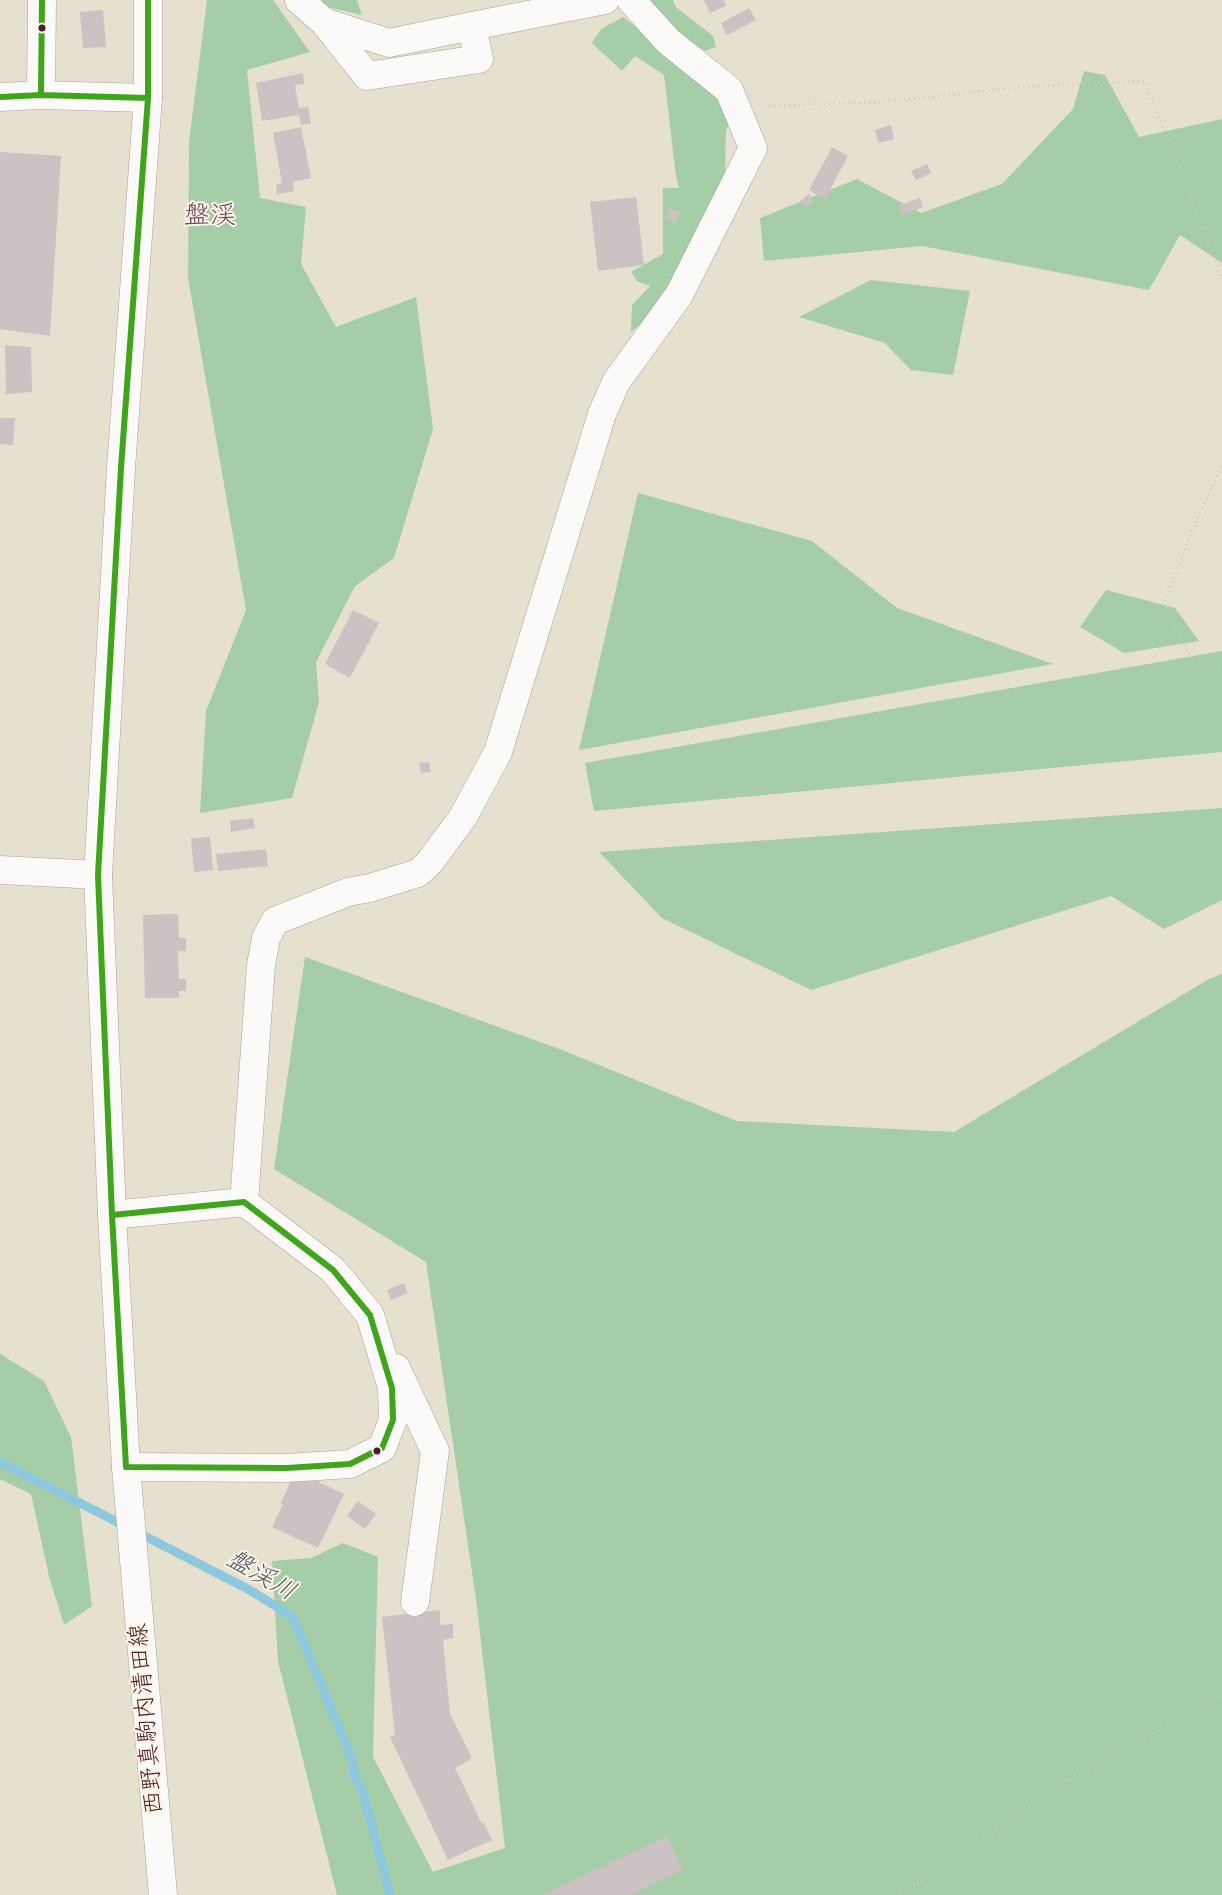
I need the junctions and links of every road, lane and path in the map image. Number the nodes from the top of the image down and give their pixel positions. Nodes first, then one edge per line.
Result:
1 (42, 0) edge
2 (148, 0) edge
3 (299, 0) edge
4 (605, 0) edge
5 (631, 0) edge
6 (324, 22) junction
7 (472, 26) junction
8 (41, 95) junction
9 (5, 96) edge
10 (148, 98) junction
11 (760, 106) dead end
12 (1222, 279) edge
13 (1222, 467) edge
14 (1222, 669) edge
15 (0, 870) edge
16 (98, 875) junction
17 (244, 1202) junction
18 (112, 1215) junction
19 (370, 1315) junction
20 (126, 1467) junction
21 (415, 1602) dead end
22 (1222, 1696) edge
23 (162, 1895) edge
24 (901, 1895) edge

1 - 8 main road
2 - 10 main road
3 - 6 main road
4 - 7 main road
5 - 17 main road
6 - 7 main road
6 - 7 main road
8 - 9 main road
8 - 10 main road
10 - 16 main road
11 - 12 path
13 - 14 path
15 - 16 main road
16 - 18 main road
17 - 18 main road
17 - 19 main road
18 - 20 main road
19 - 20 main road
19 - 21 main road
20 - 23 main road, 西野真駒内清田線
22 - 24 path

